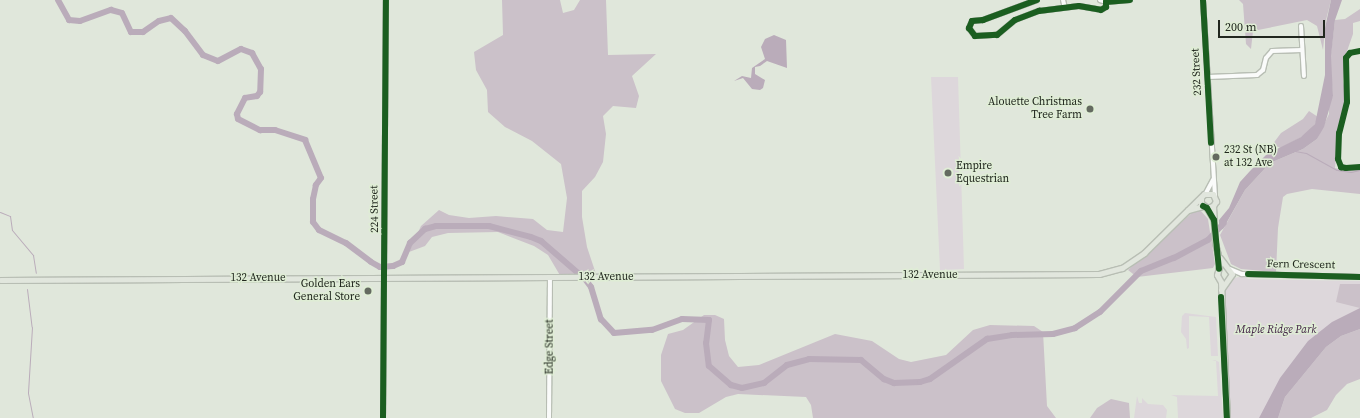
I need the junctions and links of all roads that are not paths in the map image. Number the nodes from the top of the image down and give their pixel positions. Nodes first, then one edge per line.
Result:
1 (386, 0) edge
2 (1037, 0) edge
3 (1063, 0) edge
4 (1100, 0) edge
5 (1130, 0) edge
6 (1203, 0) edge
7 (1106, 2) junction
8 (1065, 8) junction
9 (1301, 26) dead end
10 (1302, 50) junction
11 (1304, 76) dead end
12 (1208, 77) junction
13 (1213, 180) junction
14 (1206, 193) junction
15 (1215, 196) junction
16 (1201, 198) junction
17 (1214, 206) junction
18 (1205, 207) junction
19 (1188, 210) junction
20 (1214, 221) junction
21 (1219, 257) junction
22 (1228, 268) junction
23 (1219, 269) junction
24 (1242, 274) junction
25 (385, 275) junction
26 (550, 277) junction
27 (1360, 277) edge
28 (1220, 279) junction
29 (0, 280) edge
30 (1229, 280) junction
31 (1221, 291) junction
32 (1227, 416) edge
33 (383, 418) edge
34 (549, 418) edge

1 - 25 street, 224 Street
2 - 8 street
3 - 8 street
4 - 7 street
5 - 7 street
6 - 12 street, 232 Street
7 - 8 street
9 - 10 street
10 - 11 street
10 - 12 street
12 - 13 street, 232 Street
13 - 14 street
13 - 15 street, 232 Street
14 - 15 main road
14 - 16 main road, 132 Avenue
15 - 17 main road
16 - 18 main road
16 - 19 main road, 132 Avenue
17 - 18 main road, 132 Avenue
17 - 20 main road
18 - 19 main road, 132 Avenue
18 - 20 main road
19 - 26 main road, 132 Avenue
20 - 21 main road
21 - 22 main road
21 - 23 main road
22 - 23 main road
22 - 24 street, Fern Crescent
22 - 30 main road
23 - 28 main road
24 - 27 street, Fern Crescent
24 - 30 street, Fern Crescent
25 - 26 main road, 132 Avenue
25 - 29 main road, 132 Avenue
25 - 33 street, 224 Street
26 - 34 street, Edge Street
28 - 30 main road
28 - 31 main road
30 - 31 main road
31 - 32 main road

